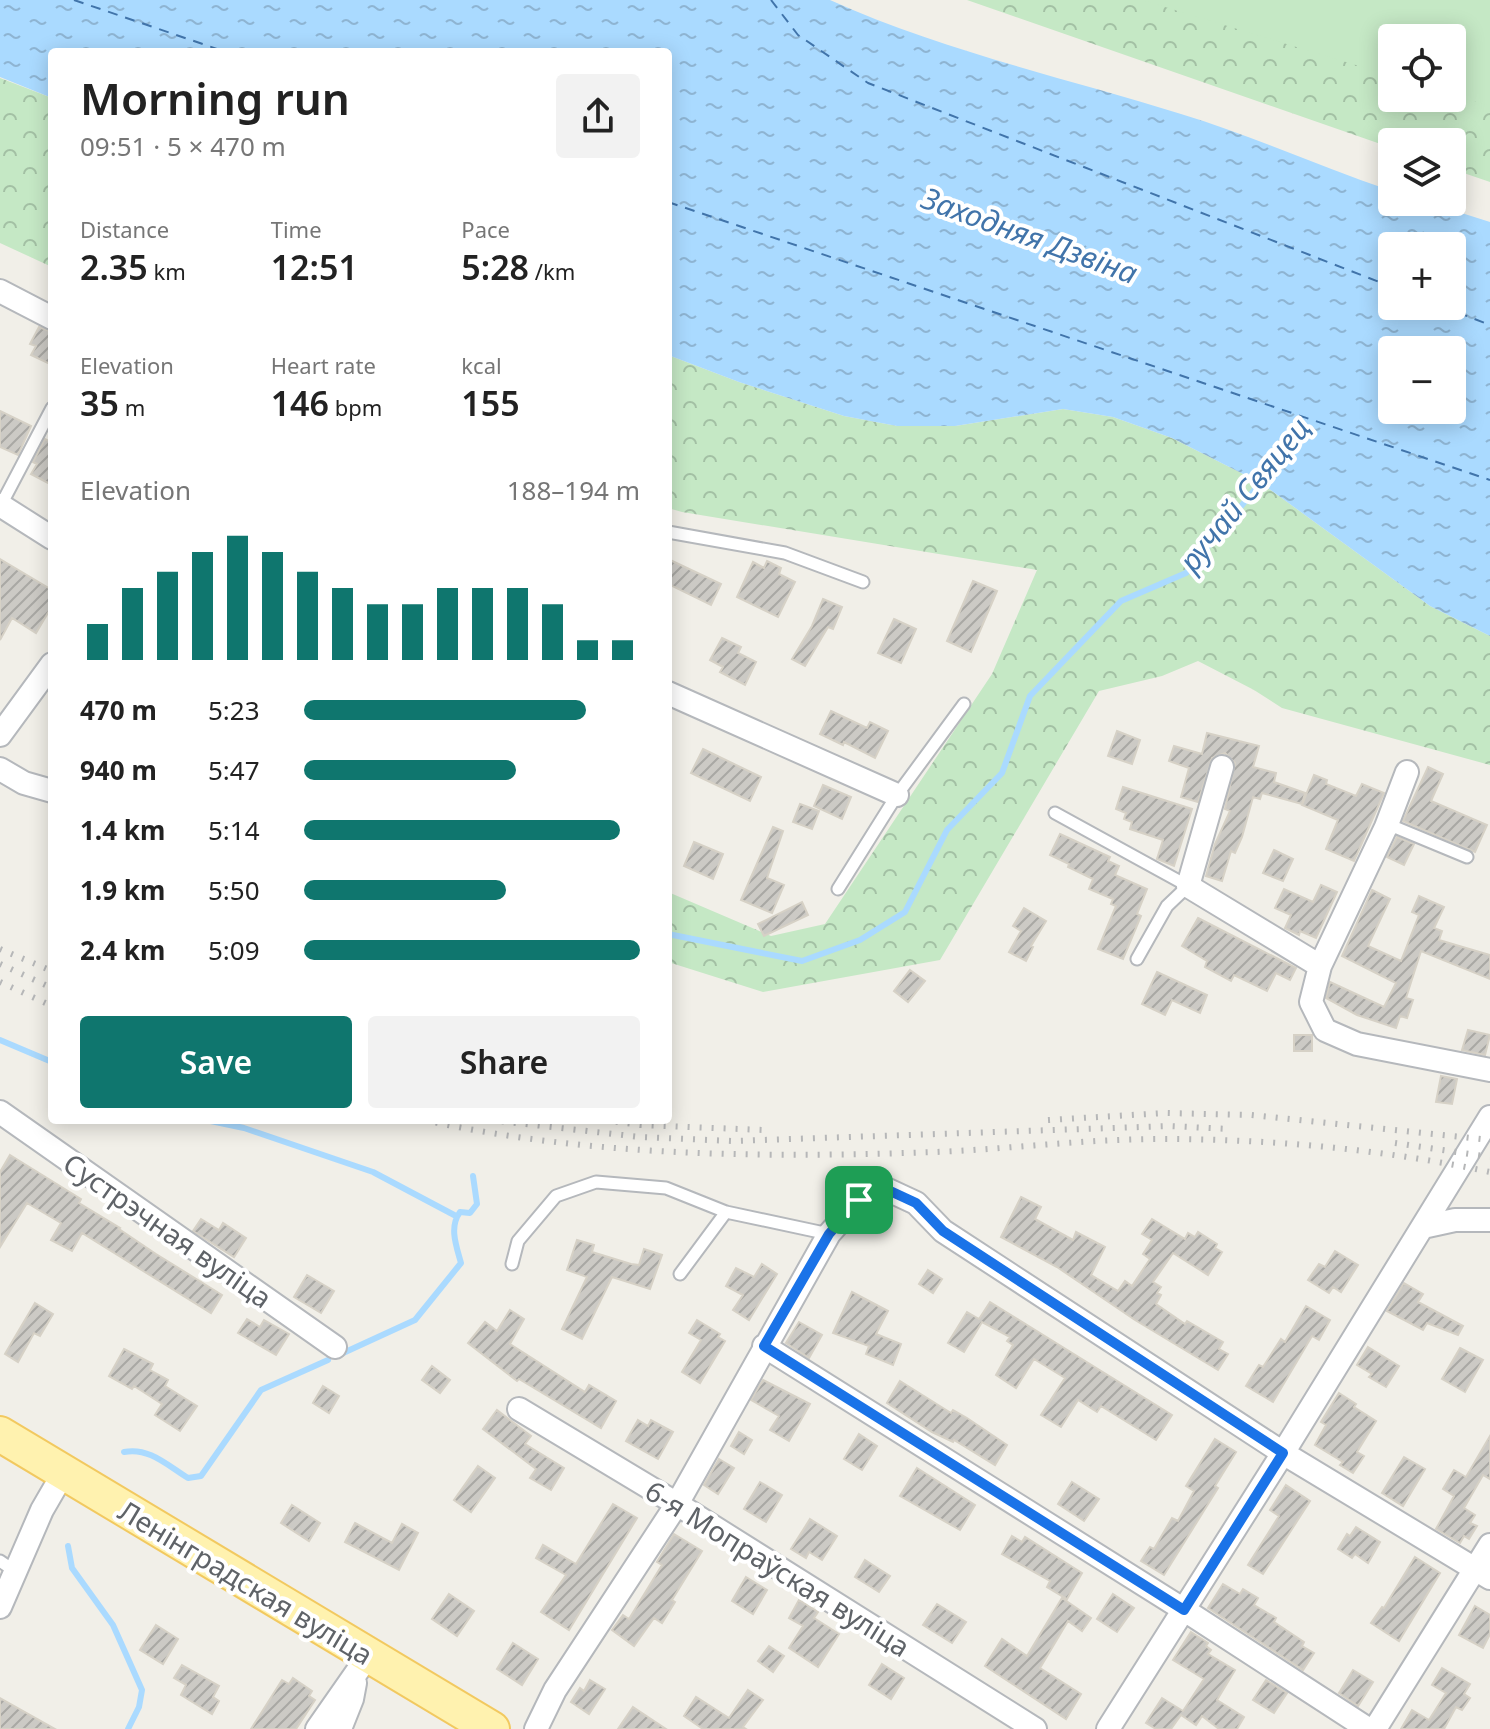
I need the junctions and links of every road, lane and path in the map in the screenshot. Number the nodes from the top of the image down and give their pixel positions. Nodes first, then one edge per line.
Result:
1 (0, 291) edge
2 (48, 316) edge
3 (48, 415) edge
4 (0, 505) edge
5 (672, 533) edge
6 (48, 535) edge
7 (863, 582) dead end
8 (48, 669) edge
9 (672, 695) edge
10 (964, 704) dead end
11 (0, 735) edge
12 (1222, 767) dead end
13 (0, 769) edge
14 (1407, 772) dead end
15 (48, 790) edge
16 (897, 795) junction
17 (1055, 813) dead end
18 (1386, 827) junction
19 (1467, 857) dead end
20 (1188, 886) junction
21 (838, 889) dead end
22 (1137, 959) dead end
23 (1320, 966) junction
24 (1490, 1070) edge
25 (0, 1112) edge
26 (1490, 1117) edge
27 (726, 1212) junction
28 (1490, 1220) edge
29 (1423, 1227) junction
30 (829, 1234) junction
31 (512, 1264) dead end
32 (680, 1274) dead end
33 (764, 1346) junction
34 (335, 1347) dead end
35 (519, 1409) dead end
36 (0, 1434) edge
37 (1283, 1453) junction
38 (0, 1460) edge
39 (58, 1482) junction
40 (677, 1504) junction
41 (1490, 1545) edge
42 (8, 1567) edge
43 (1482, 1574) edge
44 (0, 1607) edge
45 (1184, 1610) junction
46 (363, 1665) junction
47 (317, 1729) edge
48 (340, 1729) edge
49 (447, 1729) edge
50 (492, 1729) edge
51 (536, 1729) edge
52 (1035, 1729) edge
53 (1108, 1729) edge
54 (1368, 1729) edge
55 (1375, 1729) edge

1 - 2 street
3 - 4 lane
4 - 6 street
5 - 7 lane
8 - 11 street
9 - 16 street
10 - 16 lane
12 - 20 street
13 - 15 street
14 - 18 street
16 - 21 lane
17 - 20 lane
18 - 19 lane
18 - 23 street
20 - 22 lane
20 - 23 street
23 - 24 street
25 - 34 street, Сустрэчная вуліца
26 - 29 street
27 - 30 lane
27 - 31 lane
27 - 32 lane
28 - 29 street
29 - 37 street
30 - 33 street
30 - 37 street
33 - 40 street
33 - 45 street
35 - 40 street, 6-я Мопраўская вуліца
36 - 39 main road, Ленінградская вуліца
37 - 43 street
37 - 45 street
38 - 39 main road, Ленінградская вуліца
39 - 42 street
39 - 46 main road, Ленінградская вуліца
40 - 51 street
40 - 52 street, 6-я Мопраўская вуліца
41 - 43 street
42 - 44 street
43 - 55 street
45 - 53 street
45 - 54 street
46 - 47 street
46 - 48 street
46 - 49 main road, Ленінградская вуліца
46 - 50 main road, Ленінградская вуліца

